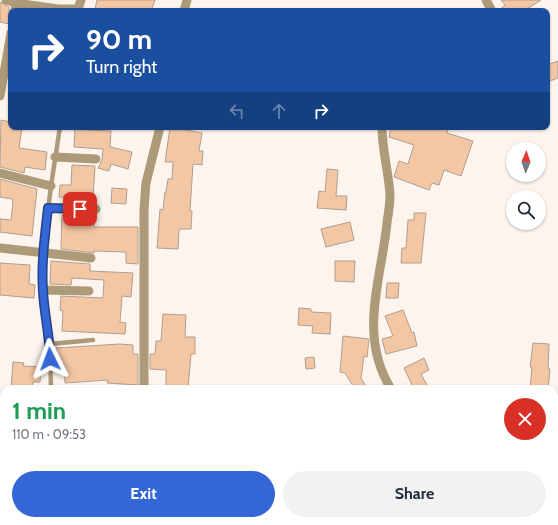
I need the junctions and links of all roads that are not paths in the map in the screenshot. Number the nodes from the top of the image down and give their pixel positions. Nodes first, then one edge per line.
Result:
1 (6, 0) edge
2 (16, 7) edge
3 (30, 8) edge
4 (8, 43) edge
5 (3, 59) edge
6 (0, 96) edge
7 (60, 130) edge
8 (159, 130) edge
9 (382, 130) edge
10 (55, 157) junction
11 (96, 158) dead end
12 (0, 173) edge
13 (50, 186) junction
14 (48, 208) junction
15 (96, 209) dead end
16 (0, 248) edge
17 (43, 254) junction
18 (91, 258) dead end
19 (43, 290) junction
20 (89, 291) dead end
21 (93, 340) dead end
22 (50, 344) junction
23 (51, 385) edge
24 (144, 385) edge
25 (389, 385) edge

1 - 2 street
2 - 3 street
4 - 5 street
5 - 6 street
7 - 10 lane
8 - 24 street
9 - 25 street
10 - 11 street
10 - 13 lane
12 - 13 street
13 - 14 lane
14 - 15 street
14 - 17 lane
16 - 17 street
17 - 18 street
17 - 19 lane
19 - 20 street
19 - 22 lane
21 - 22 lane
22 - 23 lane

